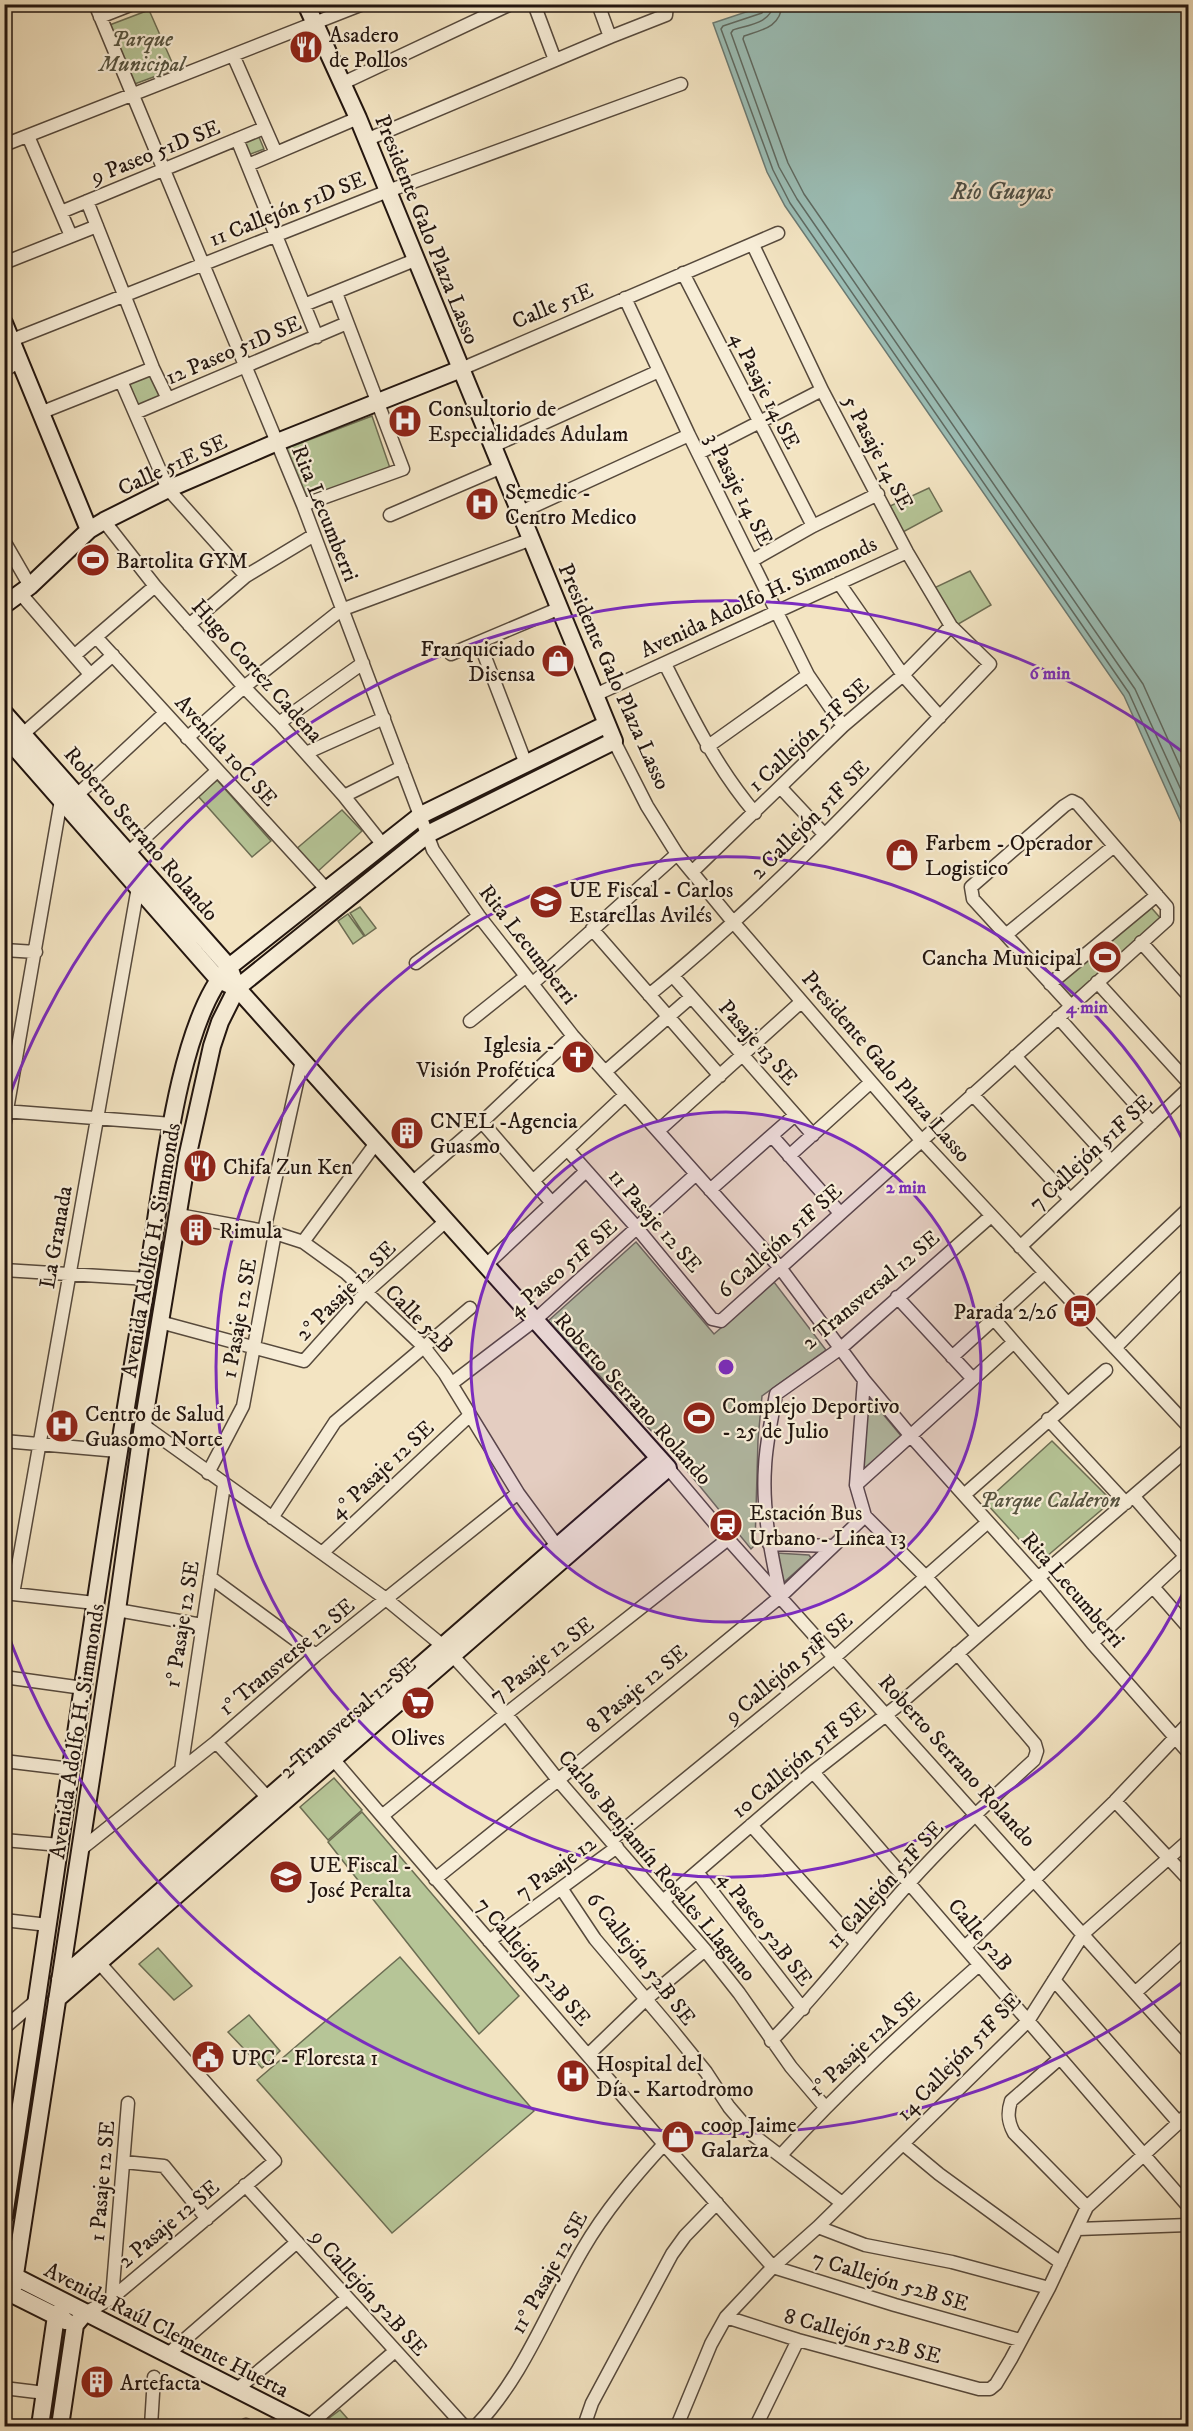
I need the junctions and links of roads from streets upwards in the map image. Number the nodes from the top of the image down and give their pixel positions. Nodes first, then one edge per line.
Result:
1 (95, 4) edge
2 (133, 4) edge
3 (306, 4) edge
4 (363, 4) edge
5 (511, 4) edge
6 (534, 4) edge
7 (598, 4) edge
8 (667, 6) edge
9 (100, 17) junction
10 (314, 24) junction
11 (610, 37) junction
12 (234, 55) junction
13 (555, 60) junction
14 (343, 83) junction
15 (681, 84) dead end
16 (132, 95) junction
17 (358, 118) junction
18 (264, 128) junction
19 (28, 136) junction
20 (237, 139) junction
21 (366, 140) junction
22 (4, 145) edge
23 (276, 153) junction
24 (248, 165) junction
25 (163, 170) junction
26 (387, 191) junction
27 (87, 201) junction
28 (61, 212) junction
29 (98, 226) junction
30 (778, 233) dead end
31 (276, 235) junction
32 (71, 236) junction
33 (753, 245) junction
34 (416, 260) junction
35 (4, 263) edge
36 (202, 265) junction
37 (683, 273) junction
38 (336, 293) junction
39 (125, 295) junction
40 (625, 298) junction
41 (304, 305) junction
42 (4, 323) edge
43 (347, 323) junction
44 (317, 337) junction
45 (12, 340) junction
46 (19, 361) junction
47 (153, 368) junction
48 (244, 368) junction
49 (461, 369) junction
50 (4, 371) edge
51 (659, 371) junction
52 (121, 381) junction
53 (822, 390) junction
54 (168, 399) junction
55 (378, 403) junction
56 (40, 413) junction
57 (135, 413) junction
58 (759, 424) junction
59 (689, 435) junction
60 (275, 443) junction
61 (493, 446) junction
62 (699, 453) junction
63 (502, 467) junction
64 (168, 489) junction
65 (878, 494) junction
66 (303, 506) junction
67 (521, 512) junction
68 (390, 515) dead end
69 (104, 521) junction
70 (813, 526) junction
71 (89, 530) junction
72 (314, 535) junction
73 (532, 540) junction
74 (4, 541) edge
75 (907, 552) junction
76 (753, 560) junction
77 (246, 576) junction
78 (839, 583) junction
79 (155, 586) junction
80 (25, 590) junction
81 (4, 605) edge
82 (560, 608) junction
83 (341, 610) junction
84 (777, 612) junction
85 (189, 625) junction
86 (951, 626) junction
87 (96, 637) junction
88 (480, 644) junction
89 (451, 654) dead end
90 (75, 655) junction
91 (113, 655) junction
92 (363, 663) junction
93 (665, 664) junction
94 (990, 664) joint
95 (90, 674) junction
96 (807, 675) junction
97 (903, 675) junction
98 (244, 687) junction
99 (595, 695) junction
100 (4, 713) edge
101 (165, 713) junction
102 (940, 717) junction
103 (384, 718) junction
104 (279, 723) junction
105 (607, 724) junction
106 (843, 726) junction
107 (24, 733) junction
108 (4, 735) edge
109 (187, 738) junction
110 (614, 741) junction
111 (707, 747) junction
112 (306, 753) junction
113 (526, 764) junction
114 (402, 767) junction
115 (217, 771) junction
116 (781, 788) junction
117 (344, 796) junction
118 (69, 797) junction
119 (755, 813) junction
120 (421, 815) junction
121 (428, 834) junction
122 (824, 834) junction
123 (383, 845) junction
124 (1114, 846) junction
125 (128, 853) junction
126 (678, 854) junction
127 (692, 872) junction
128 (138, 887) junction
129 (327, 890) junction
130 (1156, 895) junction
131 (479, 916) junction
132 (734, 923) junction
133 (592, 929) junction
134 (1007, 934) junction
135 (1141, 942) junction
136 (4, 950) edge
137 (36, 952) junction
138 (416, 963) dead end
139 (224, 973) junction
140 (673, 976) junction
141 (528, 980) junction
142 (1097, 982) junction
143 (1050, 984) junction
144 (237, 988) junction
145 (649, 995) junction
146 (1188, 995) edge
147 (691, 997) junction
148 (801, 1002) junction
149 (1071, 1006) junction
150 (668, 1017) junction
151 (1058, 1017) junction
152 (470, 1021) dead end
153 (573, 1036) junction
154 (742, 1055) junction
155 (1015, 1056) junction
156 (302, 1060) junction
157 (605, 1072) junction
158 (720, 1076) junction
159 (871, 1082) junction
160 (1188, 1082) edge
161 (1188, 1089) edge
162 (972, 1094) junction
163 (625, 1095) junction
164 (6, 1112) edge
165 (795, 1114) junction
166 (97, 1119) junction
167 (482, 1122) junction
168 (1152, 1123) junction
169 (172, 1124) junction
170 (4, 1127) edge
171 (658, 1131) junction
172 (813, 1135) junction
173 (772, 1136) junction
174 (921, 1140) junction
175 (376, 1143) junction
176 (567, 1149) junction
177 (789, 1156) junction
178 (1111, 1161) junction
179 (586, 1171) junction
180 (695, 1175) junction
181 (533, 1181) junction
182 (412, 1183) junction
183 (710, 1190) junction
184 (1070, 1199) junction
185 (552, 1203) junction
186 (1188, 1209) edge
187 (840, 1213) junction
188 (179, 1215) junction
189 (991, 1216) junction
190 (446, 1221) junction
191 (637, 1228) junction
192 (269, 1232) junction
193 (303, 1242) junction
194 (1020, 1246) junction
195 (486, 1265) junction
196 (781, 1269) junction
197 (4, 1270) edge
198 (1044, 1273) junction
199 (70, 1274) junction
200 (1188, 1274) edge
201 (148, 1279) junction
202 (365, 1293) junction
203 (897, 1297) junction
204 (470, 1308) dead end
205 (1080, 1311) junction
206 (712, 1319) joint
207 (994, 1319) junction
208 (535, 1320) junction
209 (160, 1322) junction
210 (1014, 1342) junction
211 (254, 1347) junction
212 (424, 1347) junction
213 (841, 1348) junction
214 (1115, 1348) junction
215 (952, 1357) junction
216 (1106, 1370) dead end
217 (864, 1380) junction
218 (973, 1380) junction
219 (452, 1384) junction
220 (1067, 1403) junction
221 (469, 1416) junction
222 (1048, 1419) junction
223 (143, 1425) junction
224 (1188, 1426) edge
225 (910, 1435) junction
226 (4, 1441) edge
227 (40, 1444) junction
228 (1188, 1449) edge
229 (118, 1451) junction
230 (663, 1463) junction
231 (208, 1473) junction
232 (224, 1485) junction
233 (856, 1485) junction
234 (518, 1493) junction
235 (964, 1495) junction
236 (1130, 1500) junction
237 (865, 1516) junction
238 (272, 1518) junction
239 (988, 1522) junction
240 (728, 1539) junction
241 (770, 1544) junction
242 (557, 1546) junction
243 (832, 1546) junction
244 (322, 1553) junction
245 (1187, 1556) edge
246 (210, 1577) junction
247 (926, 1577) junction
248 (1040, 1580) junction
249 (1154, 1588) junction
250 (9, 1593) edge
251 (780, 1597) junction
252 (386, 1599) junction
253 (95, 1603) junction
254 (117, 1610) junction
255 (202, 1625) junction
256 (1188, 1627) edge
257 (977, 1635) junction
258 (1092, 1643) junction
259 (448, 1651) junction
260 (957, 1653) junction
261 (316, 1655) junction
262 (835, 1657) junction
263 (4, 1677) edge
264 (83, 1688) junction
265 (886, 1713) junction
266 (506, 1714) junction
267 (1188, 1724) edge
268 (1176, 1737) junction
269 (216, 1742) junction
270 (1188, 1752) edge
271 (333, 1759) junction
272 (4, 1761) edge
273 (71, 1769) junction
274 (181, 1770) junction
275 (813, 1772) junction
276 (558, 1780) junction
277 (267, 1798) junction
278 (1114, 1801) junction
279 (975, 1814) junction
280 (382, 1816) junction
281 (751, 1825) junction
282 (4, 1840) edge
283 (1188, 1841) edge
284 (614, 1844) junction
285 (60, 1845) junction
286 (80, 1850) junction
287 (1169, 1857) junction
288 (697, 1872) junction
289 (435, 1879) junction
290 (1035, 1879) junction
291 (1188, 1879) edge
292 (910, 1882) junction
293 (561, 1888) junction
294 (663, 1901) junction
295 (4, 1920) edge
296 (48, 1925) junction
297 (1084, 1933) junction
298 (489, 1941) junction
299 (858, 1944) junction
300 (1188, 1945) edge
301 (965, 1947) junction
302 (705, 1950) junction
303 (95, 1957) junction
304 (979, 1965) junction
305 (60, 1979) junction
306 (1054, 1980) junction
307 (1136, 1992) junction
308 (57, 1999) junction
309 (37, 2000) junction
310 (645, 2000) junction
311 (803, 2009) junction
312 (1028, 2021) junction
313 (4, 2028) edge
314 (771, 2041) junction
315 (1188, 2052) edge
316 (588, 2055) junction
317 (1060, 2058) junction
318 (128, 2103) dead end
319 (825, 2107) junction
320 (1184, 2118) edge
321 (664, 2144) junction
322 (903, 2144) junction
323 (781, 2155) junction
324 (1144, 2155) junction
325 (124, 2162) junction
326 (245, 2185) junction
327 (842, 2202) junction
328 (717, 2203) junction
329 (1188, 2206) edge
330 (1087, 2207) junction
331 (4, 2216) edge
332 (207, 2219) junction
333 (1188, 2225) edge
334 (818, 2226) junction
335 (1078, 2229) junction
336 (297, 2242) junction
337 (1061, 2263) junction
338 (773, 2267) junction
339 (10, 2274) edge
340 (1049, 2288) junction
341 (8, 2292) edge
342 (112, 2298) junction
343 (347, 2298) junction
344 (61, 2310) junction
345 (726, 2317) junction
346 (80, 2319) junction
347 (798, 2340) junction
348 (1020, 2340) junction
349 (394, 2351) junction
350 (167, 2355) junction
351 (154, 2377) dead end
352 (4, 2388) edge
353 (236, 2390) junction
354 (45, 2393) junction
355 (308, 2426) edge
356 (40, 2427) edge
357 (60, 2427) edge
358 (151, 2427) edge
359 (464, 2427) edge
360 (476, 2427) edge
361 (584, 2427) edge
362 (677, 2427) edge
363 (756, 2427) edge

1 - 9 street, Rita Lecumberri
2 - 9 street
3 - 10 street, Presidente Galo Plaza Lasso
4 - 10 street
5 - 14 street
6 - 13 street
7 - 11 street
8 - 11 street
9 - 16 street, Rita Lecumberri
10 - 12 street
10 - 14 street, Presidente Galo Plaza Lasso
11 - 13 street
12 - 16 street
12 - 18 street
13 - 21 street
14 - 17 street, Presidente Galo Plaza Lasso
15 - 26 street, 11 Callejón 51D SE
16 - 19 street
16 - 25 street, Rita Lecumberri
17 - 21 street, Presidente Galo Plaza Lasso
17 - 23 street
18 - 20 street, 9 Paseo 51D SE
18 - 23 street
19 - 22 street
19 - 28 street
20 - 24 street
20 - 25 street, 9 Paseo 51D SE
21 - 26 street, Presidente Galo Plaza Lasso
23 - 24 street
24 - 31 street
25 - 27 street, 9 Paseo 51D SE
25 - 36 street, Rita Lecumberri
26 - 31 street, 11 Callejón 51D SE
26 - 34 street, Presidente Galo Plaza Lasso
27 - 28 street, 9 Paseo 51D SE
27 - 29 street
28 - 32 street
29 - 32 street
29 - 39 street
30 - 33 street, Calle 51E
31 - 36 street, 11 Callejón 51D SE
31 - 41 street
32 - 35 street
33 - 37 street, Calle 51E
33 - 53 street, 5 Pasaje 14 SE
34 - 38 street
34 - 49 street, Presidente Galo Plaza Lasso
36 - 39 street, 11 Callejón 51D SE
36 - 48 street, Rita Lecumberri
37 - 40 street, Calle 51E
37 - 58 street, 4 Pasaje 14 SE
38 - 41 street
38 - 43 street
39 - 45 street, 11 Callejón 51D SE
39 - 47 street
40 - 49 street, Calle 51E
40 - 51 street, 3 Pasaje 14 SE
41 - 44 street
42 - 45 street
43 - 44 street, 12 Paseo 51D SE
43 - 55 street
44 - 48 street, 12 Paseo 51D SE
45 - 46 street
46 - 50 street
46 - 56 street
47 - 52 street
47 - 54 street
48 - 54 street, 12 Paseo 51D SE
48 - 60 street, Rita Lecumberri
49 - 55 street, Calle 51E
49 - 61 street, Presidente Galo Plaza Lasso
51 - 59 street, 3 Pasaje 14 SE
51 - 61 street
52 - 56 street
52 - 57 street
53 - 58 street
53 - 65 street, 5 Pasaje 14 SE
54 - 57 street, 12 Paseo 51D SE
55 - 60 street, Calle 51E
55 - 66 street
56 - 71 street
57 - 64 street
58 - 62 street
58 - 70 street, 4 Pasaje 14 SE
59 - 62 street, 3 Pasaje 14 SE
59 - 67 street
60 - 64 street, Calle 51E SE
60 - 66 street, Rita Lecumberri
61 - 63 street, Presidente Galo Plaza Lasso
62 - 76 street, 3 Pasaje 14 SE
63 - 67 street, Presidente Galo Plaza Lasso
63 - 68 street
64 - 69 street, Calle 51E SE
64 - 77 street
65 - 70 street
65 - 75 street, 5 Pasaje 14 SE
66 - 72 street, Rita Lecumberri
67 - 73 street, Presidente Galo Plaza Lasso
69 - 71 street, Calle 51E SE
69 - 79 street, Hugo Cortez Cadena
70 - 76 street
71 - 80 street, Calle 51E SE
72 - 77 street
72 - 83 street, Rita Lecumberri
73 - 82 street, Presidente Galo Plaza Lasso
73 - 83 street
74 - 80 street
75 - 78 street, Avenida Adolfo H. Simmonds
75 - 86 street, 5 Pasaje 14 SE
76 - 84 street, 3 Pasaje 14 SE
77 - 85 street
78 - 84 street, Avenida Adolfo H. Simmonds
78 - 97 street
79 - 85 street, Hugo Cortez Cadena
79 - 87 street
80 - 81 street, Calle 51E SE
80 - 90 street
82 - 88 street
82 - 99 street, Presidente Galo Plaza Lasso
83 - 92 street, Rita Lecumberri
83 - 98 street
84 - 93 street, Avenida Adolfo H. Simmonds
84 - 96 street, 3 Pasaje 14 SE
85 - 98 street, Hugo Cortez Cadena
86 - 94 street, 5 Pasaje 14 SE
86 - 97 street, 1 Callejón 51F SE
87 - 90 street
87 - 91 street, Avenida 10C SE
88 - 89 street
88 - 113 street
90 - 95 street
91 - 95 street
91 - 101 street, Avenida 10C SE
92 - 103 street, Rita Lecumberri
92 - 104 street
93 - 99 street, Avenida Adolfo H. Simmonds
93 - 111 street
94 - 102 street, 2 Callejón 51F SE
95 - 107 street
96 - 106 street, 3 Pasaje 14 SE
96 - 111 street
97 - 102 street
97 - 106 street, 1 Callejón 51F SE
98 - 104 street, Hugo Cortez Cadena
98 - 109 street
99 - 105 street, Presidente Galo Plaza Lasso
100 - 107 street, Roberto Serrano Rolando
101 - 109 street, Avenida 10C SE
101 - 118 street
102 - 122 street, 2 Callejón 51F SE
103 - 112 street
103 - 114 street, Rita Lecumberri
104 - 112 street, Hugo Cortez Cadena
105 - 110 street, Presidente Galo Plaza Lasso
105 - 113 street, Avenida Adolfo H. Simmonds
106 - 116 street, 1 Callejón 51F SE
107 - 118 street, Roberto Serrano Rolando
108 - 118 street, Roberto Serrano Rolando
109 - 115 street, Avenida 10C SE
110 - 121 street, Avenida Adolfo H. Simmonds
110 - 126 street, Presidente Galo Plaza Lasso
111 - 119 street
112 - 117 street, Hugo Cortez Cadena
113 - 120 street, Avenida Adolfo H. Simmonds
114 - 117 street
114 - 120 street, Rita Lecumberri
115 - 125 street
115 - 129 street, Avenida 10C SE
116 - 119 street, 1 Callejón 51F SE
116 - 122 street
117 - 123 street, Hugo Cortez Cadena
118 - 125 street, Roberto Serrano Rolando
118 - 128 street, Roberto Serrano Rolando
118 - 137 street
119 - 127 street, 1 Callejón 51F SE
120 - 121 street, Rita Lecumberri
120 - 123 street, Avenida Adolfo H. Simmonds
121 - 131 street, Rita Lecumberri
121 - 144 street, Avenida Adolfo H. Simmonds
122 - 132 street, 2 Callejón 51F SE
123 - 129 street, Avenida Adolfo H. Simmonds
124 - 130 street
124 - 134 street
124 - 134 street
125 - 139 street, Roberto Serrano Rolando
126 - 127 street, Presidente Galo Plaza Lasso
126 - 133 street
127 - 132 street, Presidente Galo Plaza Lasso
128 - 139 street, Roberto Serrano Rolando
128 - 166 street, La Granada
129 - 139 street, Avenida Adolfo H. Simmonds
130 - 135 street, 6 Callejón 51F SE
130 - 143 street
131 - 138 street
131 - 141 street, Rita Lecumberri
132 - 140 street, 2 Callejón 51F SE
132 - 148 street, Presidente Galo Plaza Lasso
133 - 141 street
133 - 145 street
134 - 143 street
135 - 142 street, 6 Callejón 51F SE
135 - 146 street
136 - 137 street
137 - 164 street
139 - 144 street, Roberto Serrano Rolando
139 - 169 street, Avenida Adolfo H. Simmonds
140 - 145 street, 2 Callejón 51F SE
140 - 147 street, Pasaje 13 SE
141 - 152 street
141 - 153 street, Rita Lecumberri
142 - 149 street, 6 Callejón 51F SE
142 - 160 street
143 - 149 street
144 - 156 street, Roberto Serrano Rolando
144 - 188 street, Avenida Adolfo H. Simmonds
145 - 150 street
147 - 150 street
147 - 154 street, Pasaje 13 SE
148 - 154 street
148 - 159 street, Presidente Galo Plaza Lasso
149 - 151 street, 6 Callejón 51F SE
150 - 157 street
150 - 158 street
151 - 155 street, 6 Callejón 51F SE
151 - 168 street
153 - 157 street, Rita Lecumberri
153 - 167 street
154 - 158 street
154 - 165 street, Pasaje 13 SE
155 - 162 street, 6 Callejón 51F SE
155 - 178 street
156 - 175 street, Roberto Serrano Rolando
156 - 192 street, 1 Pasaje 12 SE
157 - 163 street, Rita Lecumberri
158 - 171 street
159 - 172 street
159 - 174 street, Presidente Galo Plaza Lasso
161 - 168 street, 7 Callejón 51F SE
162 - 174 street, 6 Callejón 51F SE
162 - 184 street
163 - 171 street, Rita Lecumberri
163 - 176 street
164 - 166 street
164 - 170 street
165 - 172 street, Pasaje 13 SE
165 - 173 street
166 - 169 street
166 - 199 street, La Granada
167 - 181 street
167 - 182 street
168 - 178 street, 7 Callejón 51F SE
169 - 201 street, Avenida Adolfo H. Simmonds
171 - 180 street, Rita Lecumberri
172 - 177 street
173 - 177 street
173 - 183 street
174 - 187 street, 6 Callejón 51F SE
174 - 189 street, Presidente Galo Plaza Lasso
175 - 182 street, Roberto Serrano Rolando
175 - 193 street
176 - 179 street, 11 Pasaje 12 SE
176 - 181 street
177 - 187 street
178 - 184 street, 7 Callejón 51F SE
179 - 185 street
179 - 191 street, 11 Pasaje 12 SE
180 - 183 street, Rita Lecumberri
180 - 191 street, 4 Paseo 51F SE
181 - 185 street
182 - 190 street, Roberto Serrano Rolando
183 - 196 street, Rita Lecumberri
184 - 194 street, 7 Callejón 51F SE
185 - 195 street
186 - 205 street
187 - 196 street, 6 Callejón 51F SE
188 - 192 street, Calle 52B
188 - 209 street, Avenida Adolfo H. Simmonds
189 - 194 street, Presidente Galo Plaza Lasso
189 - 203 street, 2 Transversal 12 SE
190 - 195 street, Roberto Serrano Rolando
190 - 202 street, 2° Pasaje 12 SE
191 - 206 street, 11 Pasaje 12 SE
191 - 208 street, 4 Paseo 51F SE
192 - 193 street, Calle 52B
192 - 211 street, 1 Pasaje 12 SE
193 - 202 street, Calle 52B
194 - 198 street, Presidente Galo Plaza Lasso
195 - 208 street, Roberto Serrano Rolando
196 - 206 street, 6 Callejón 51F SE
196 - 213 street, Rita Lecumberri
197 - 199 street
198 - 205 street, Presidente Galo Plaza Lasso
198 - 207 street
199 - 201 street
199 - 227 street, La Granada
200 - 214 street
201 - 229 street, Avenida Adolfo H. Simmonds
202 - 211 street, 2° Pasaje 12 SE
202 - 212 street, Calle 52B
203 - 213 street, 2 Transversal 12 SE
203 - 215 street
204 - 212 street
205 - 214 street, Presidente Galo Plaza Lasso
207 - 210 street
207 - 215 street
208 - 219 street, 4 Paseo 51F SE
208 - 230 street, Roberto Serrano Rolando
209 - 211 street, 2° Pasaje 12 SE
209 - 223 street, Avenida Adolfo H. Simmonds
210 - 218 street
210 - 220 street
211 - 231 street, 1 Pasaje 12 SE
212 - 219 street, Calle 52B
212 - 238 street
213 - 217 street, Rita Lecumberri
213 - 241 street, 2 Transversal 12 SE
214 - 224 street, Presidente Galo Plaza Lasso
215 - 218 street
216 - 220 street
217 - 225 street, Rita Lecumberri
217 - 233 street
218 - 225 street
219 - 221 street, Calle 52B
220 - 222 street
221 - 234 street, Calle 52B
221 - 244 street, 4° Pasaje 12 SE
222 - 235 street
222 - 236 street
223 - 231 street, Carlos Benjamín Rosales Llaguno
223 - 254 street, Avenida Adolfo H. Simmonds
225 - 233 street
225 - 235 street, Rita Lecumberri
226 - 227 street
227 - 229 street
227 - 250 street, La Granada
228 - 236 street, 10 Callejón 51F SE
229 - 253 street, Avenida Adolfo H. Simmonds
230 - 240 street, Roberto Serrano Rolando
230 - 242 street, 2 Transversal 12 SE
230 - 259 street, 2 Transversal 12 SE
231 - 232 street, Carlos Benjamín Rosales Llaguno
232 - 238 street, Carlos Benjamín Rosales Llaguno
232 - 246 street, 1° Pasaje 12 SE
233 - 237 street
234 - 242 street, Calle 52B
234 - 252 street, 1° Transverse 12 SE
235 - 239 street, Rita Lecumberri
236 - 245 street
236 - 248 street, 10 Callejón 51F SE
237 - 243 street, 8 Pasaje 12 SE
237 - 247 street
238 - 244 street, Carlos Benjamín Rosales Llaguno
239 - 247 street, 9 Callejón 51F SE
239 - 248 street, Rita Lecumberri
240 - 251 street, Roberto Serrano Rolando
240 - 266 street, 7 Pasaje 12 SE
241 - 243 street
241 - 251 street
242 - 259 street, 2 Transversal 12 SE
243 - 251 street, 8 Pasaje 12 SE
244 - 252 street, Carlos Benjamín Rosales Llaguno
245 - 249 street
246 - 255 street, 1° Pasaje 12 SE
246 - 261 street
247 - 257 street
247 - 262 street, 9 Callejón 51F SE
248 - 257 street, 10 Callejón 51F SE
248 - 258 street, Rita Lecumberri
249 - 256 street
249 - 258 street
250 - 253 street
251 - 262 street, Roberto Serrano Rolando
251 - 276 street, 8 Pasaje 12 SE
252 - 259 street, Carlos Benjamín Rosales Llaguno
252 - 261 street, 1° Transverse 12 SE
253 - 264 street, Avenida Adolfo H. Simmonds
254 - 255 street
254 - 286 street, Avenida Adolfo H. Simmonds
255 - 274 street, 1° Pasaje 12 SE
257 - 260 street, 10 Callejón 51F SE
258 - 268 street, Rita Lecumberri
259 - 266 street, Carlos Benjamín Rosales Llaguno
259 - 271 street, 2 Transversal 12 SE
259 - 277 street, 2 Transversal 12 SE
260 - 265 street, 10 Callejón 51F SE
260 - 279 street, 11 Callejón 51F SE
261 - 269 street, 1° Transverse 12 SE
262 - 265 street, Roberto Serrano Rolando
262 - 284 street, 9 Callejón 51F SE
263 - 264 street
264 - 273 street, Avenida Adolfo H. Simmonds
265 - 275 street, 10 Callejón 51F SE
265 - 279 street, Roberto Serrano Rolando
266 - 276 street, Carlos Benjamín Rosales Llaguno
266 - 280 street, 7 Pasaje 12 SE
267 - 268 street
268 - 270 street, Rita Lecumberri
268 - 278 street
269 - 274 street, 1° Transverse 12 SE
269 - 277 street
271 - 280 street, 7 Callejón 52B SE
271 - 303 street, 2 Transversal 12 SE
272 - 273 street
273 - 285 street, Avenida Adolfo H. Simmonds
274 - 286 street, 1° Transverse 12 SE
275 - 281 street, 10 Callejón 51F SE
275 - 292 street, Calle 52B
276 - 284 street, Carlos Benjamín Rosales Llaguno
276 - 289 street, 8 Pasaje 12 SE
277 - 303 street, 2 Transversal 12 SE
278 - 287 street
278 - 290 street
279 - 290 street, Roberto Serrano Rolando
279 - 292 street, 11 Callejón 51F SE
280 - 289 street, 7 Callejón 52B SE
281 - 288 street, 10 Callejón 51F SE
281 - 299 street
282 - 285 street
283 - 287 street, 14 Callejón 51F SE
284 - 293 street, 7 Pasaje 12
284 - 294 street, Carlos Benjamín Rosales Llaguno
285 - 296 street, Avenida Adolfo H. Simmonds
286 - 305 street, Avenida Adolfo H. Simmonds
287 - 291 street
287 - 297 street, 14 Callejón 51F SE
288 - 294 street, 10 Callejón 51F SE
288 - 311 street, 4 Paseo 52B SE
289 - 298 street, 7 Callejón 52B SE
290 - 297 street, Roberto Serrano Rolando
290 - 301 street
292 - 299 street, 11 Callejón 51F SE
292 - 301 street, Calle 52B
293 - 298 street, 7 Pasaje 12
293 - 310 street, 6 Callejón 52B SE
294 - 302 street, Carlos Benjamín Rosales Llaguno
295 - 296 street
296 - 309 street, Avenida Adolfo H. Simmonds
297 - 306 street, 14 Callejón 51F SE
297 - 307 street, Roberto Serrano Rolando
298 - 316 street, 7 Callejón 52B SE
299 - 311 street, 11 Callejón 51F SE
300 - 307 street
301 - 304 street, Calle 52B
302 - 310 street
302 - 314 street, Carlos Benjamín Rosales Llaguno
303 - 305 street, 2 Transversal 12 SE
303 - 308 street, 2 Transversal 12 SE
303 - 326 street, 2 Pasaje 12 SE
304 - 312 street, Calle 52B
304 - 319 street, 1° Pasaje 12A SE
305 - 308 street, Avenida Adolfo H. Simmonds
306 - 312 street, 14 Callejón 51F SE
306 - 320 street
307 - 315 street, Roberto Serrano Rolando
308 - 339 street, Avenida Adolfo H. Simmonds
309 - 313 street
309 - 331 street, Avenida Adolfo H. Simmonds
310 - 316 street
310 - 323 street, 6 Callejón 52B SE
311 - 314 street, 11 Callejón 51F SE
312 - 317 street, Calle 52B
312 - 322 street, 14 Callejón 51F SE
314 - 319 street, Carlos Benjamín Rosales Llaguno
316 - 321 street, 7 Callejón 52B SE
317 - 324 street, Calle 52B
317 - 330 street
318 - 325 street, 1 Pasaje 12 SE
319 - 323 street, 1° Pasaje 12A SE
320 - 324 street
321 - 328 street, 7 Callejón 52B SE
321 - 360 street, 11° Pasaje 12 SE
322 - 327 street, 14 Callejón 51F SE
322 - 337 street
323 - 327 street, 6 Callejón 52B SE
324 - 329 street, Calle 52B
324 - 330 street
325 - 332 street
325 - 342 street, 1 Pasaje 12 SE
326 - 332 street, 2 Pasaje 12 SE
326 - 336 street, 9 Callejón 52B SE
327 - 334 street, 14 Callejón 51F SE
328 - 338 street, 7 Callejón 52B SE
328 - 361 street
330 - 335 street
332 - 342 street, 2 Pasaje 12 SE
333 - 335 street
334 - 338 street, 14 Callejón 51F SE
334 - 340 street
335 - 337 street
336 - 343 street, 9 Callejón 52B SE
336 - 350 street
337 - 340 street
338 - 345 street, 14 Callejón 51F SE
338 - 348 street, 7 Callejón 52B SE
339 - 341 street, Avenida Adolfo H. Simmonds
339 - 344 street, Avenida Raúl Clemente Huerta
340 - 348 street
341 - 344 street, Avenida Raúl Clemente Huerta
342 - 346 street, 2 Pasaje 12 SE
343 - 349 street, 9 Callejón 52B SE
343 - 353 street
344 - 346 street, Avenida Raúl Clemente Huerta
344 - 354 street
345 - 347 street, 8 Callejón 52B SE
345 - 362 street, 14 Callejón 51F SE
346 - 350 street, Avenida Raúl Clemente Huerta
346 - 357 street
347 - 348 street, 8 Callejón 52B SE
347 - 363 street
349 - 355 street
349 - 359 street, 9 Callejón 52B SE
350 - 353 street, Avenida Raúl Clemente Huerta
351 - 358 street
352 - 354 street
353 - 355 street, Avenida Raúl Clemente Huerta
354 - 356 street

